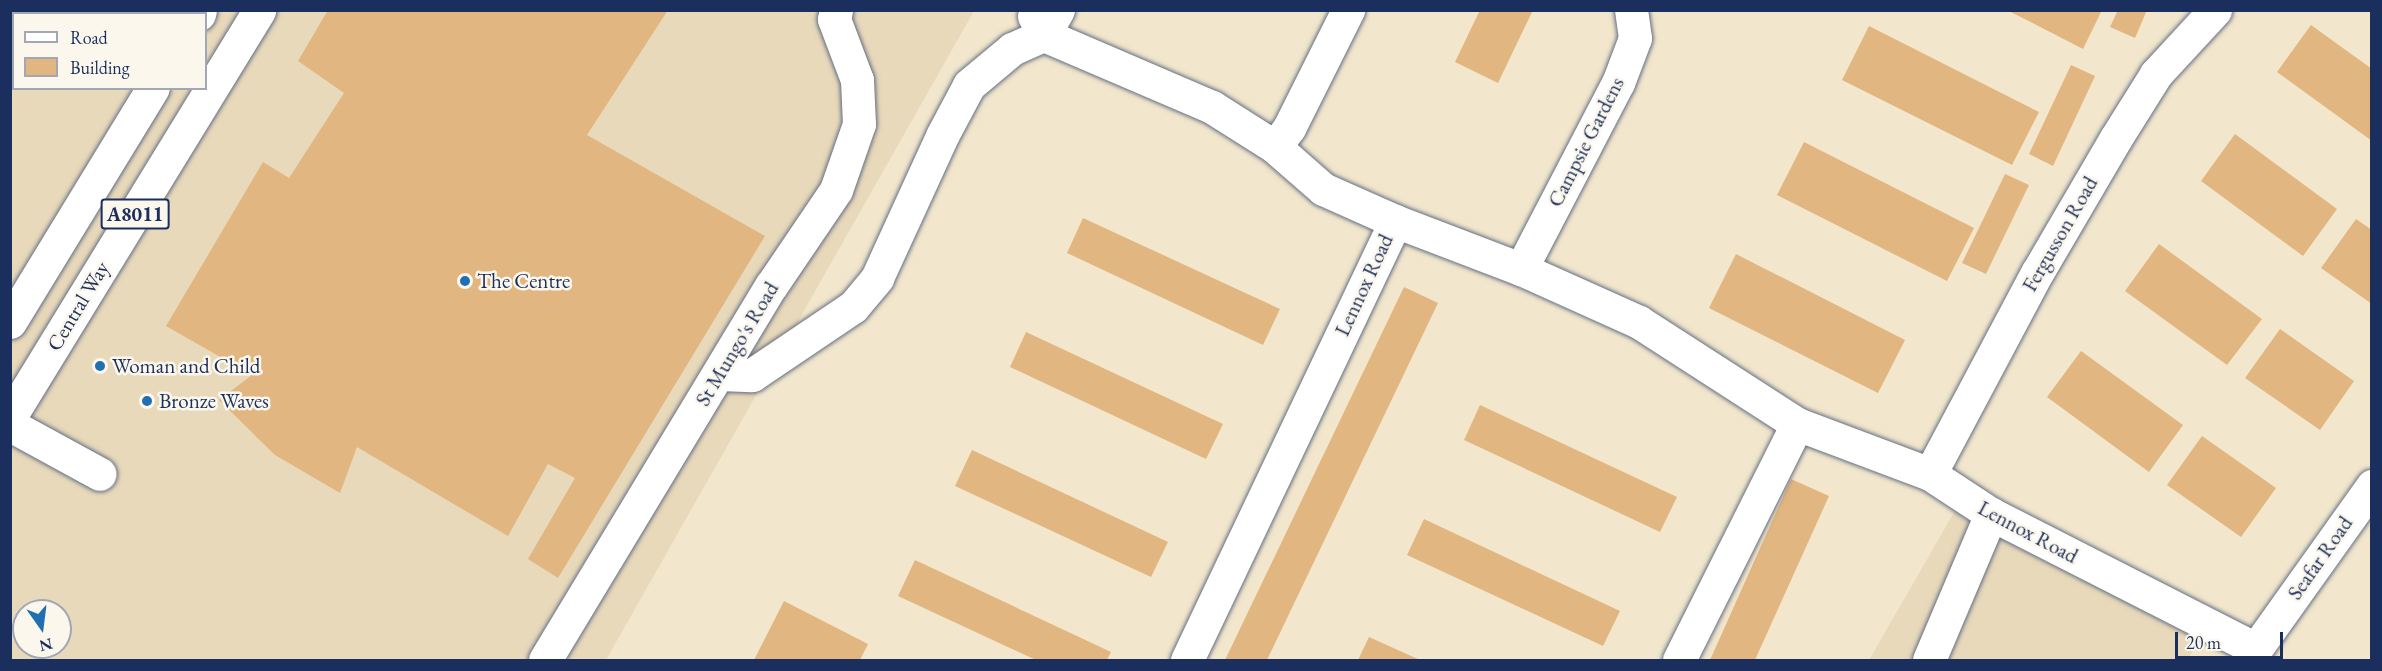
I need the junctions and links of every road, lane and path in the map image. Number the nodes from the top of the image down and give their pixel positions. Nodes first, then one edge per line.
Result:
1 (259, 10) edge
2 (836, 10) edge
3 (1348, 10) edge
4 (1632, 10) edge
5 (2215, 10) edge
6 (1044, 18) edge
7 (152, 90) edge
8 (1275, 147) junction
9 (1395, 221) junction
10 (1521, 269) junction
11 (10, 322) edge
12 (720, 374) junction
13 (10, 417) edge
14 (1797, 424) junction
15 (10, 426) edge
16 (100, 474) dead end
17 (1930, 474) junction
18 (2372, 486) edge
19 (1991, 514) junction
20 (1942, 654) edge
21 (2252, 655) edge
22 (545, 660) edge
23 (1187, 660) edge
24 (1679, 660) edge

1 - 13 street, Central Way / A8011
2 - 12 street, St Mungo's Road
3 - 8 street
4 - 10 street, Campsie Gardens
5 - 17 street, Fergusson Road
6 - 8 street
6 - 12 street
7 - 11 street, A8011
8 - 9 street
9 - 10 street, Lennox Road
9 - 23 street, Lennox Road
10 - 14 street, Lennox Road
12 - 22 street, St Mungo's Road
14 - 17 street, Lennox Road
14 - 24 street
15 - 16 street
17 - 19 street, Lennox Road
18 - 21 street, Seafar Road
19 - 20 street
19 - 21 street, Lennox Road

